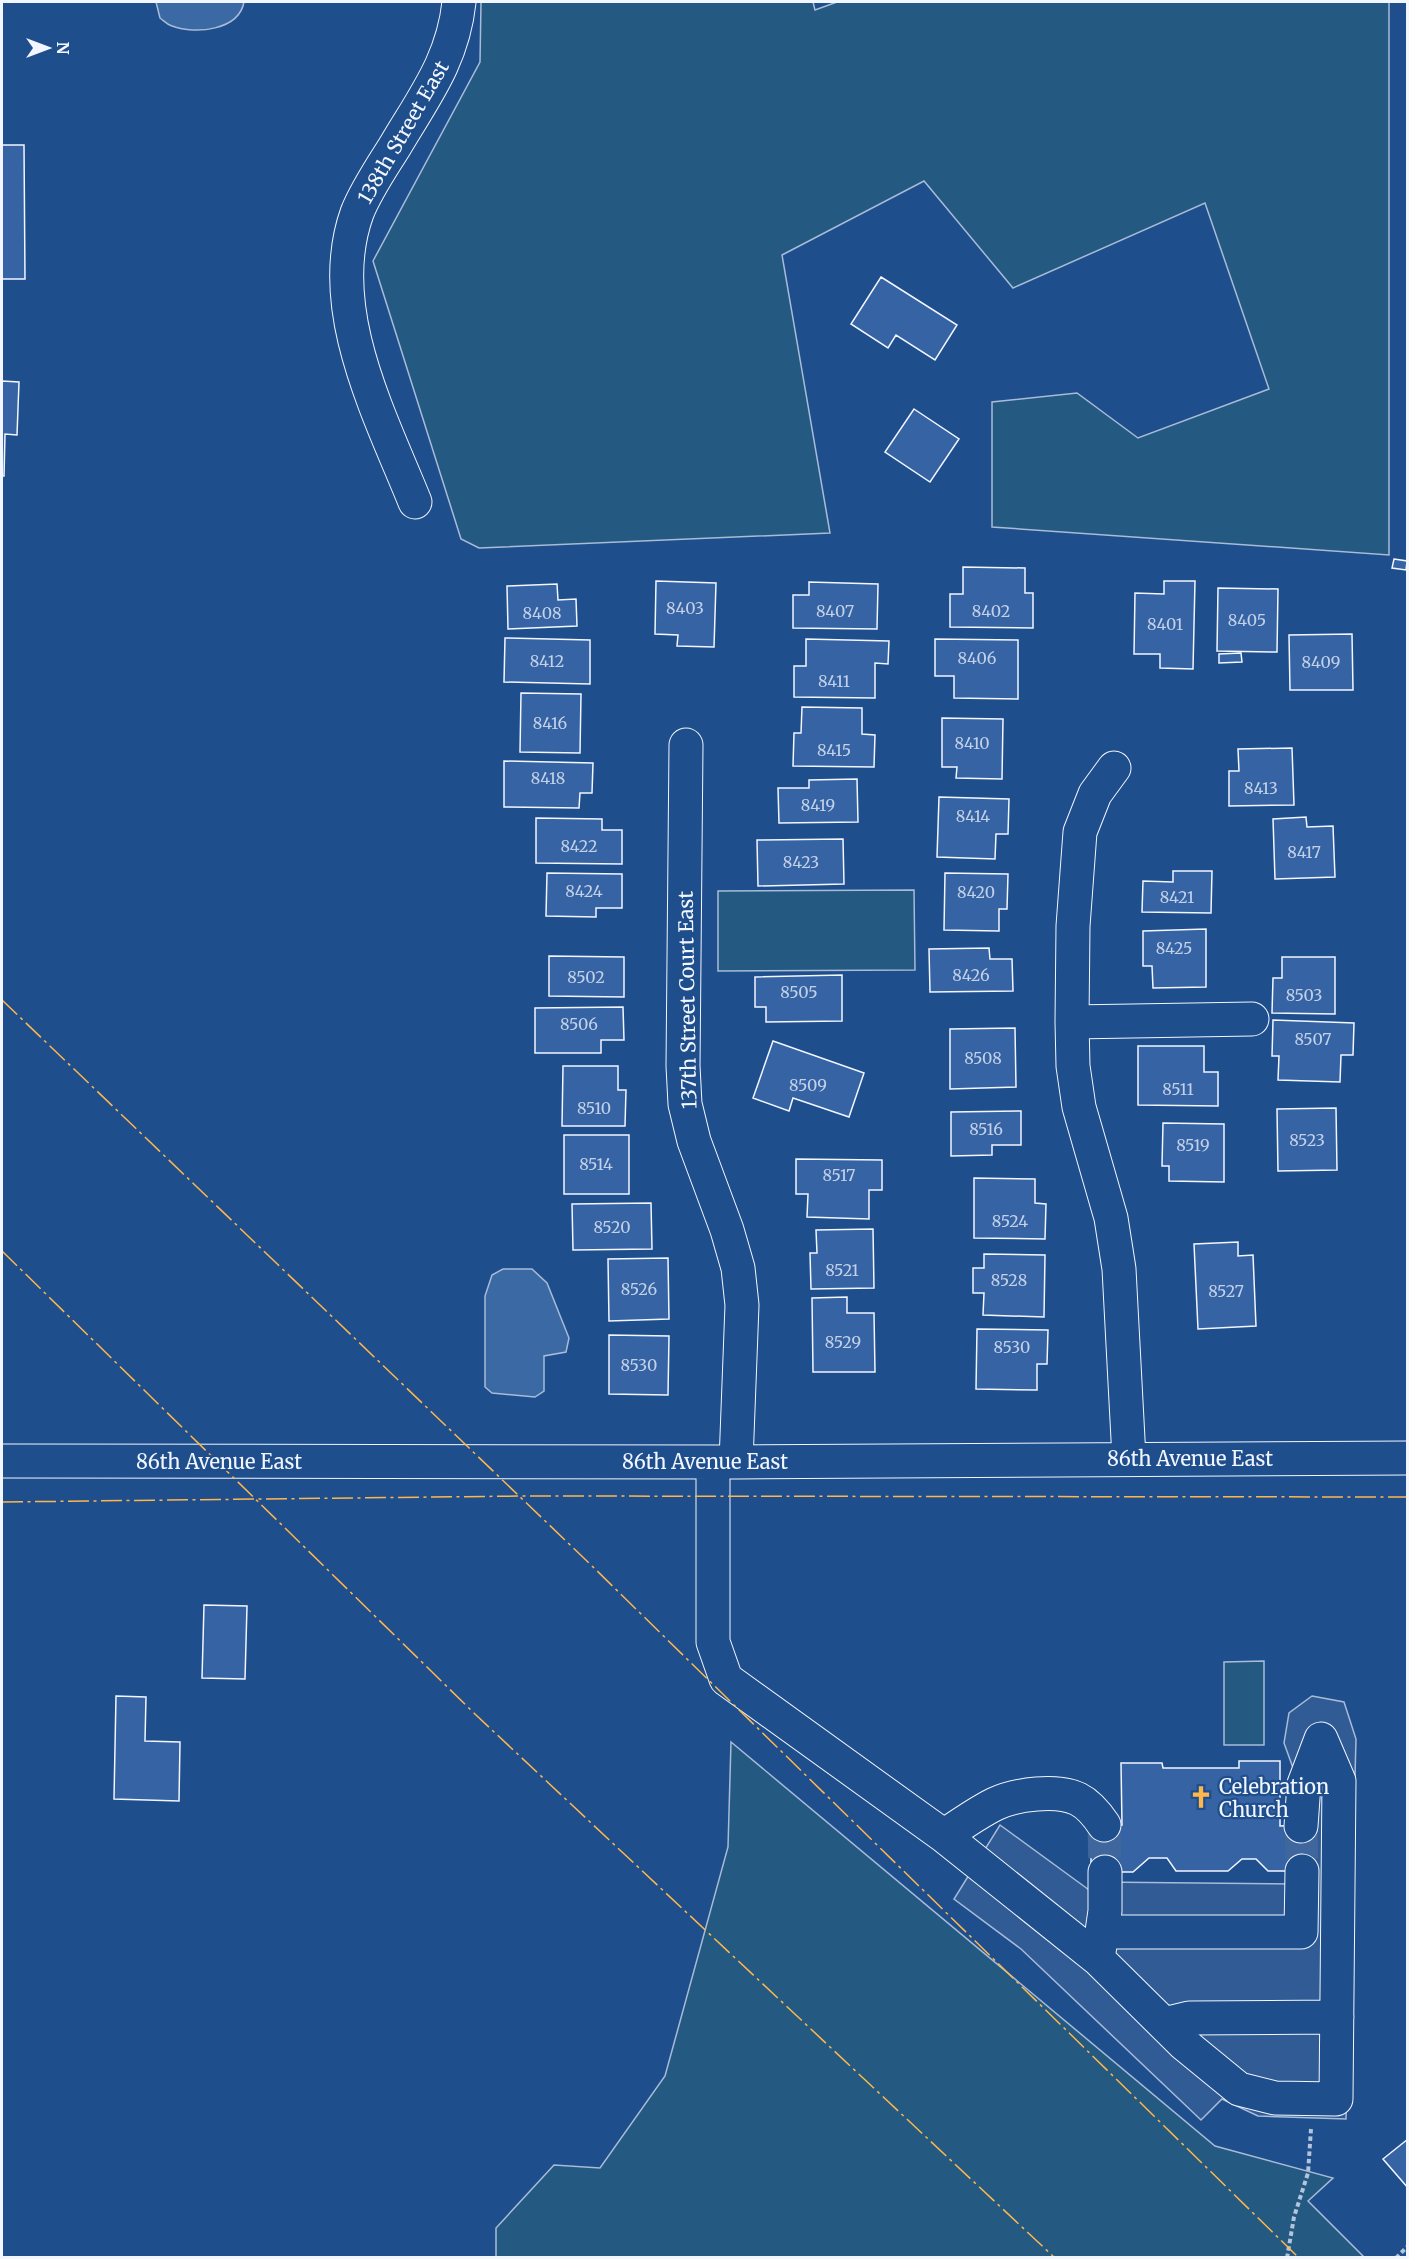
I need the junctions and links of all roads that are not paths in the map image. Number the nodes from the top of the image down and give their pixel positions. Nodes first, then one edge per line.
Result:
1 (459, 2) edge
2 (415, 502) dead end
3 (686, 745) dead end
4 (1114, 768) dead end
5 (1252, 1019) dead end
6 (1072, 1022) junction
7 (1129, 1458) junction
8 (1407, 1458) edge
9 (2, 1461) edge
10 (724, 1462) junction
11 (1104, 1825) tunnel mouth
12 (1301, 1826) tunnel mouth
13 (944, 1836) junction
14 (1302, 1871) tunnel mouth
15 (1105, 1872) tunnel mouth
16 (1301, 1932) junction
17 (1338, 1933) junction
18 (1100, 1945) junction
19 (1337, 2018) junction
20 (1164, 2024) junction

1 - 2 street, 138th Street East
3 - 10 street, 137th Street Court East
4 - 6 street
5 - 6 street
6 - 7 street
7 - 8 street, 86th Avenue East
7 - 10 street, 86th Avenue East
9 - 10 street, 86th Avenue East
10 - 13 street, 137th Street Court East
11 - 13 street
12 - 17 street
13 - 18 street, 137th Street Court East
14 - 16 street
15 - 18 street
16 - 17 street
16 - 18 street
17 - 19 street
18 - 20 street, 137th Street Court East
19 - 20 street
19 - 20 street, 137th Street Court East

